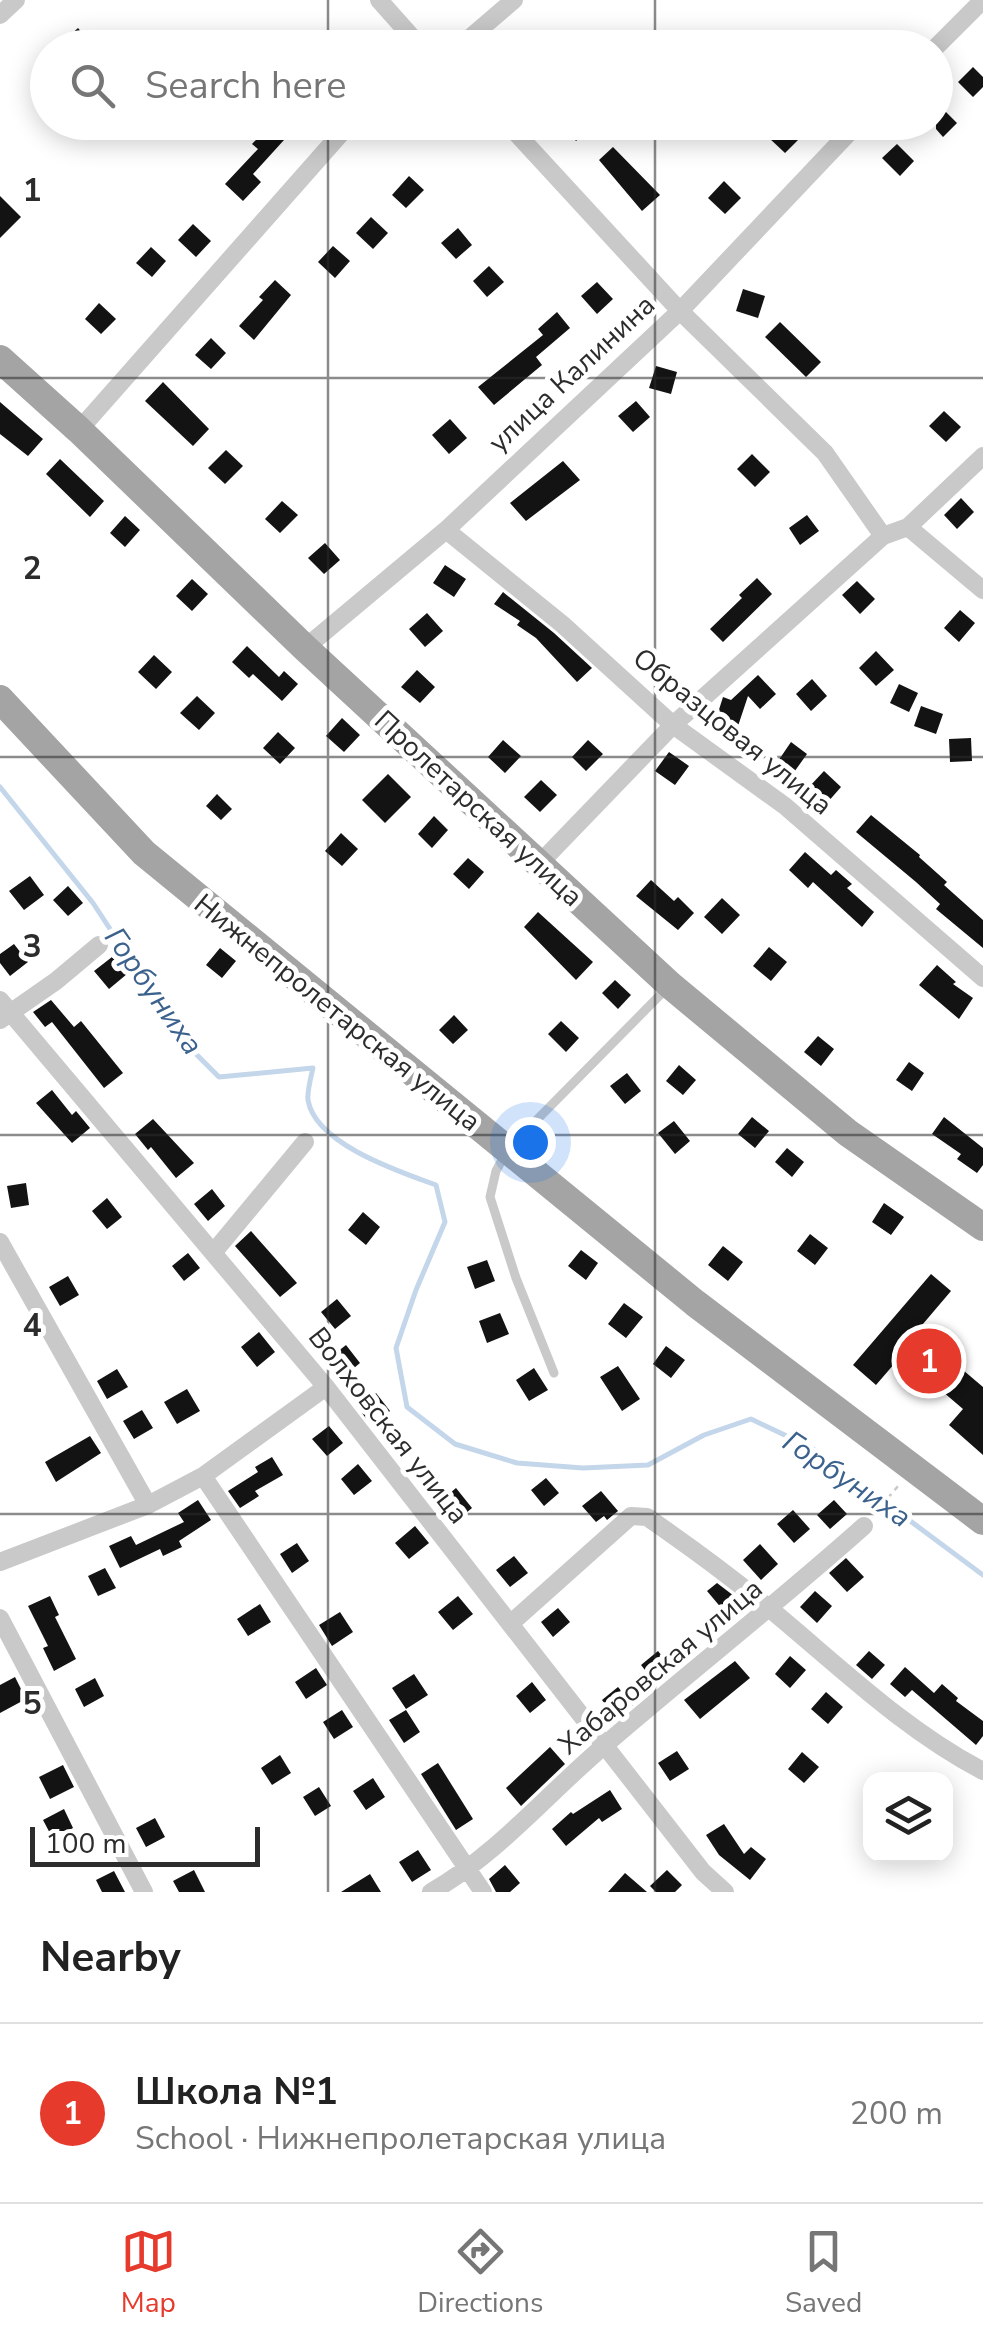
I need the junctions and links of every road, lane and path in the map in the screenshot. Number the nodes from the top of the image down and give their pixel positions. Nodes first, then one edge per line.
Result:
1 (16, 0) edge
2 (378, 0) edge
3 (514, 0) edge
4 (983, 0) edge
5 (0, 15) edge
6 (407, 30) edge
7 (479, 30) edge
8 (953, 30) edge
9 (335, 140) edge
10 (523, 140) edge
11 (843, 140) edge
12 (680, 311) junction
13 (0, 359) edge
14 (79, 430) junction
15 (983, 456) edge
16 (908, 527) junction
17 (446, 530) junction
18 (883, 536) junction
19 (983, 590) edge
20 (305, 648) junction
21 (0, 698) edge
22 (672, 725) junction
23 (539, 864) junction
24 (99, 945) dead end
25 (983, 978) edge
26 (670, 985) junction
27 (3, 1011) edge
28 (305, 1142) dead end
29 (508, 1149) junction
30 (983, 1227) edge
31 (0, 1242) edge
32 (213, 1253) junction
33 (554, 1373) dead end
34 (326, 1386) junction
35 (912, 1468) junction
36 (203, 1476) junction
37 (148, 1505) junction
38 (983, 1522) edge
39 (864, 1526) joint
40 (0, 1562) edge
41 (771, 1610) junction
42 (0, 1618) edge
43 (510, 1624) junction
44 (604, 1745) junction
45 (983, 1771) edge
46 (468, 1870) junction
47 (144, 1892) edge
48 (431, 1892) edge
49 (483, 1892) edge
50 (725, 1892) edge

1 - 5 street
2 - 6 street
3 - 7 street
4 - 8 street
9 - 14 street
10 - 12 street
11 - 12 street, улица Калинина
12 - 17 street, улица Калинина
12 - 18 street
13 - 14 main road, Пролетарская улица
14 - 20 main road, Пролетарская улица
15 - 16 street
16 - 18 street
16 - 19 street
17 - 20 street, улица Калинина
17 - 22 street, Образцовая улица
18 - 22 street
20 - 23 main road, Пролетарская улица
21 - 29 main road, Нижнепролетарская улица
22 - 23 street
22 - 25 street, Образцовая улица
23 - 26 main road, Пролетарская улица
24 - 27 street
26 - 29 lane
26 - 30 main road, Пролетарская улица
27 - 32 street, Волховская улица
28 - 32 street
29 - 33 lane
29 - 35 main road, Нижнепролетарская улица
31 - 37 street
32 - 34 street, Волховская улица
34 - 36 street
34 - 43 street, Волховская улица
35 - 38 main road, Нижнепролетарская улица
35 - 39 path
36 - 37 street
36 - 46 street
37 - 40 street
39 - 41 street, Хабаровская улица
41 - 43 street
41 - 44 street, Хабаровская улица
41 - 45 street
42 - 47 street
43 - 44 street, Волховская улица
44 - 46 street, Хабаровская улица
44 - 50 street, Волховская улица
46 - 48 street, Хабаровская улица
46 - 49 street

